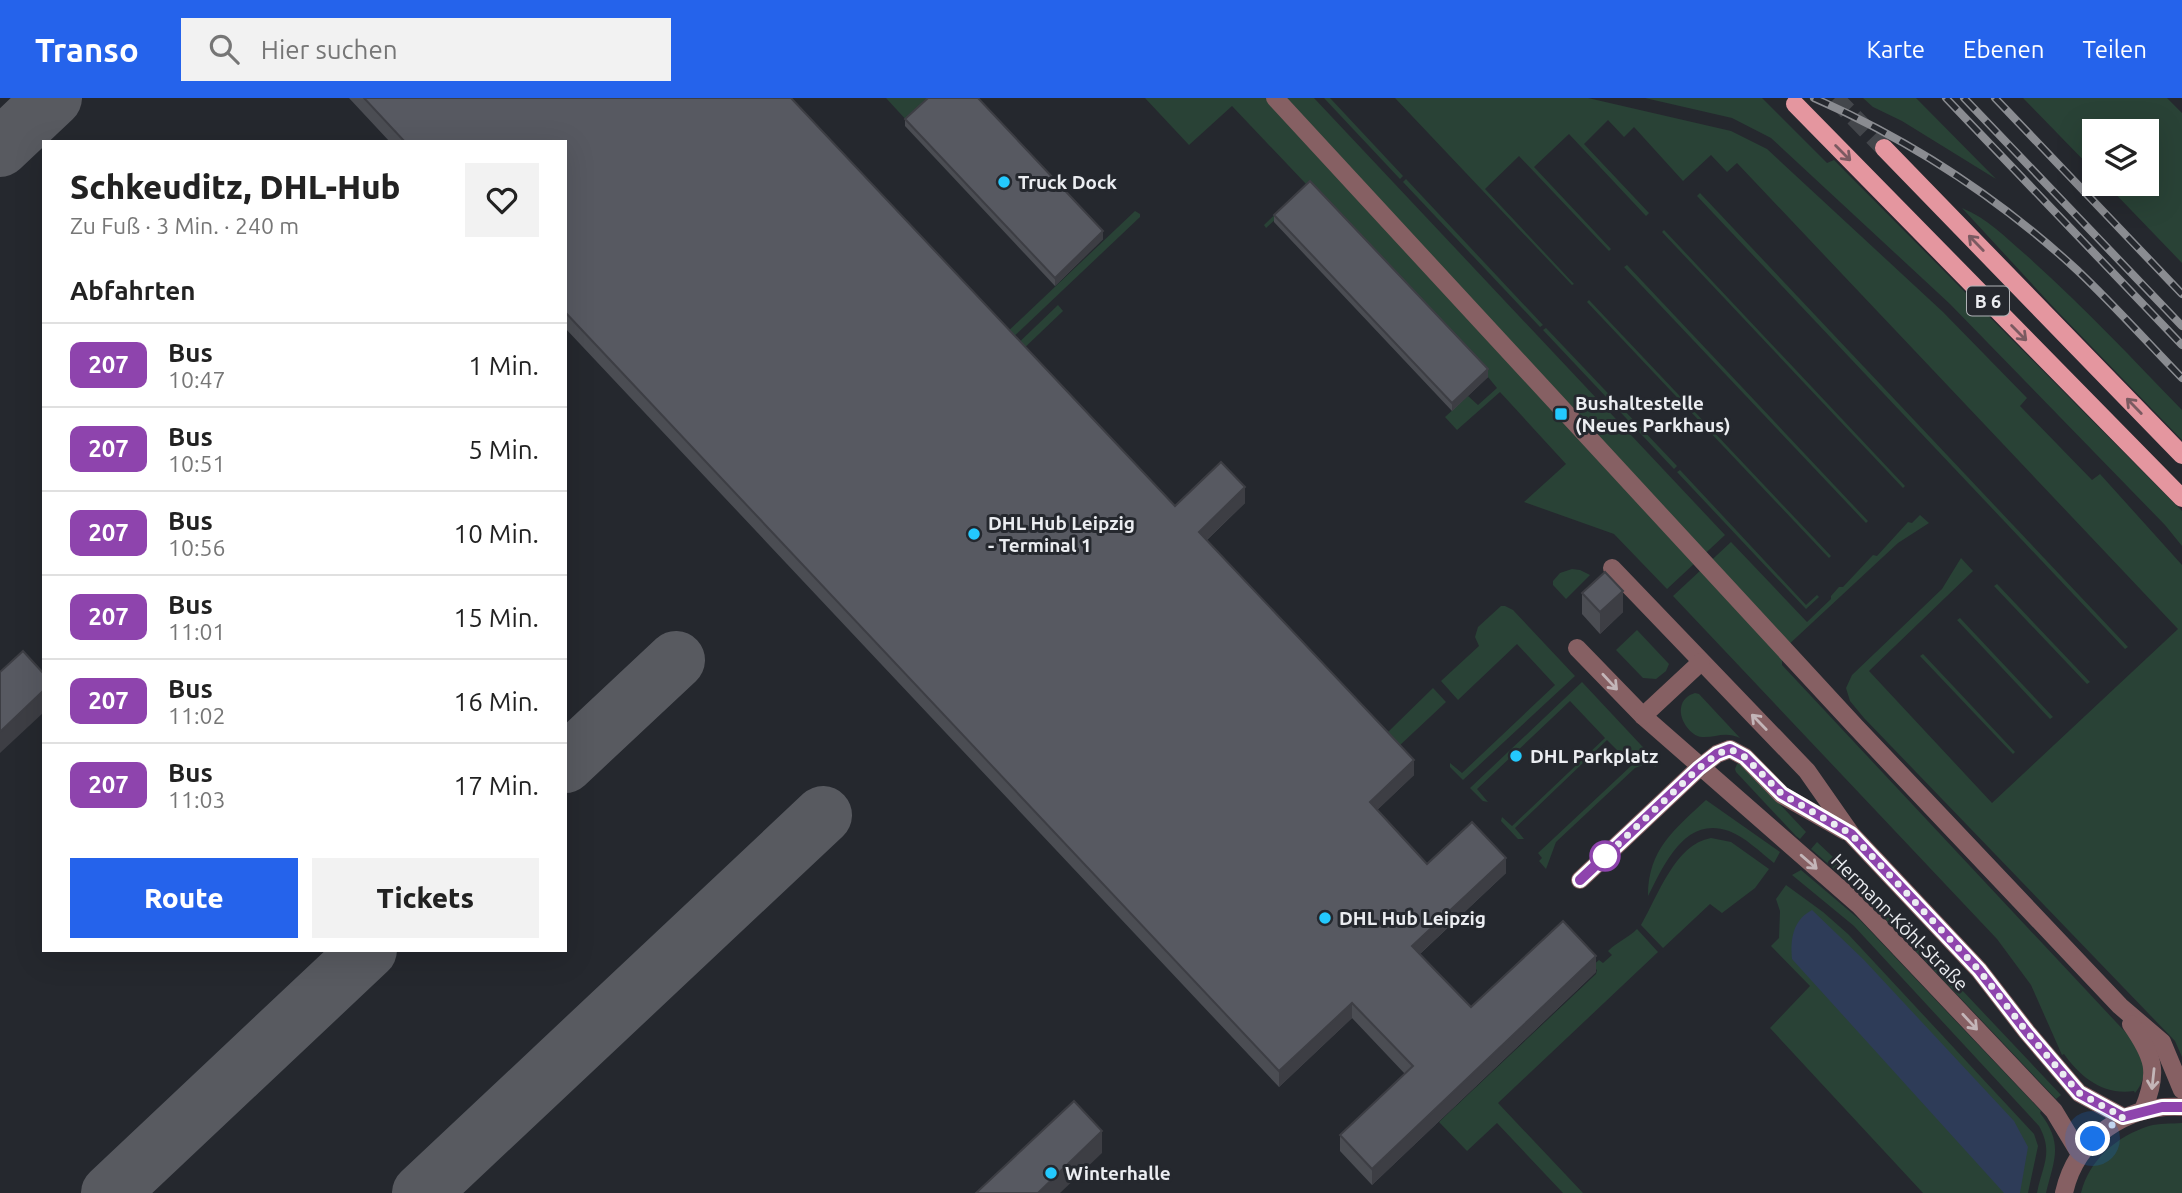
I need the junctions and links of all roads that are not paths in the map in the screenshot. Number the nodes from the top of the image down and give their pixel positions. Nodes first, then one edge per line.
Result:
1 (1275, 98) edge
2 (1795, 104) dead end
3 (1884, 148) tunnel mouth
4 (2182, 455) edge
5 (2182, 498) edge
6 (1612, 568) dead end
7 (1577, 648) dead end
8 (1701, 662) junction
9 (1643, 716) junction
10 (1699, 768) junction
11 (1851, 834) junction
12 (1580, 880) dead end
13 (2120, 1006) junction
14 (2182, 1090) edge
15 (2182, 1107) edge
16 (2143, 1110) junction
17 (2123, 1117) junction
18 (2080, 1154) junction
19 (2064, 1193) edge

1 - 13 street
2 -> 5 main road, B 6
4 -> 3 main road, B 6
6 - 8 street, Hermann-Köhl-Straße
7 -> 9 street, Hermann-Köhl-Straße
8 - 9 street
11 -> 8 street, Hermann-Köhl-Straße
9 - 10 street, Hermann-Köhl-Straße
10 - 11 street, Hermann-Köhl-Straße
10 - 12 street, Hermann-Köhl-Straße
10 -> 18 street, Hermann-Köhl-Straße
11 - 17 street, Hermann-Köhl-Straße
13 - 14 street
13 -> 16 street
15 - 16 street
16 - 17 street
17 - 18 street
18 - 19 street

